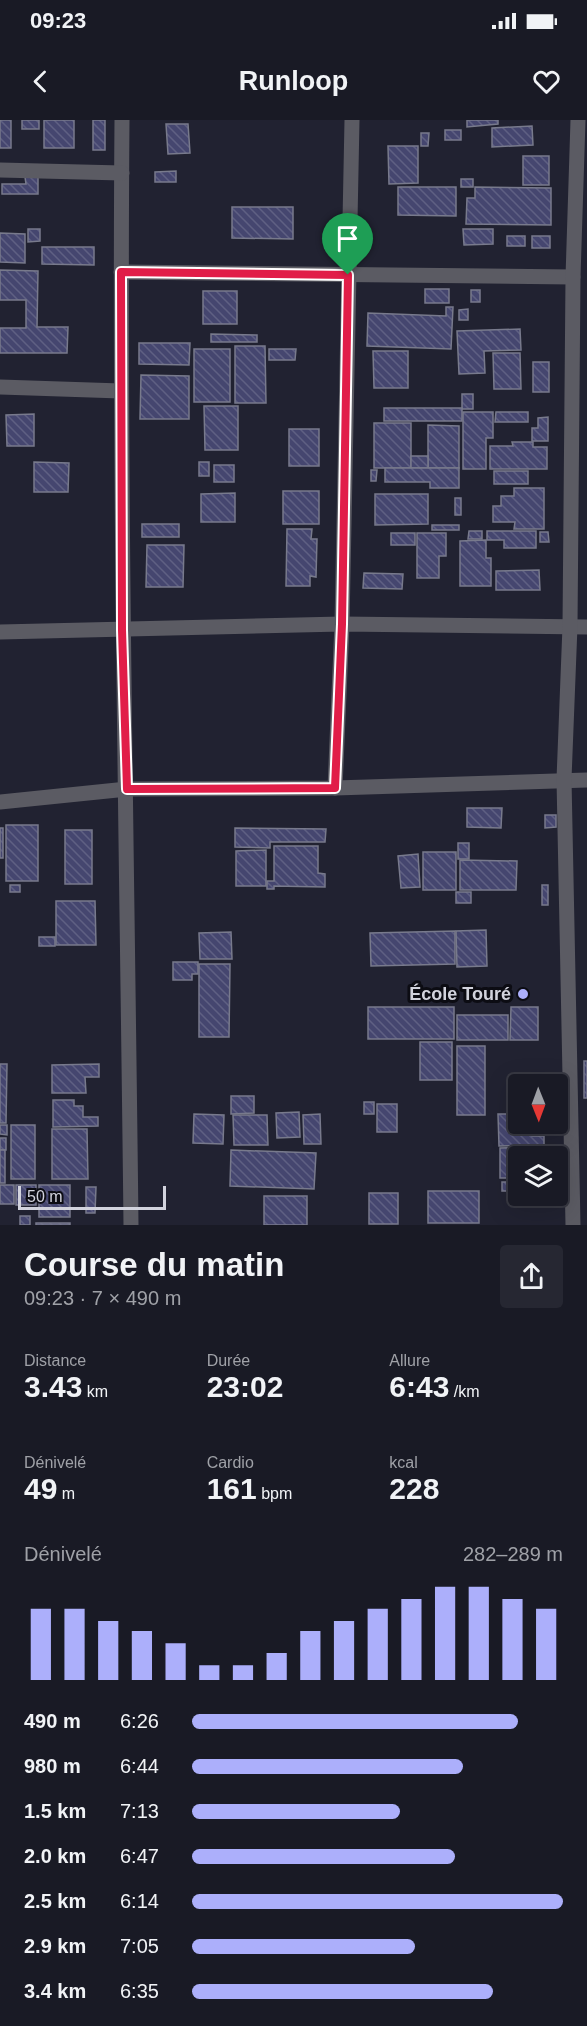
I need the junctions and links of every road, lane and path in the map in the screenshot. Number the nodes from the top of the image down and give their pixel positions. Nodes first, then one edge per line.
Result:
1 (122, 120) edge
2 (352, 120) edge
3 (578, 120) edge
4 (0, 170) edge
5 (122, 173) junction
6 (121, 272) junction
7 (348, 275) junction
8 (573, 277) junction
9 (0, 387) edge
10 (121, 391) junction
11 (580, 441) edge
12 (342, 624) junction
13 (570, 626) junction
14 (587, 627) edge
15 (122, 630) junction
16 (0, 632) edge
17 (564, 779) junction
18 (587, 780) edge
19 (335, 788) junction
20 (127, 789) junction
21 (0, 802) edge
22 (131, 1225) edge
23 (573, 1225) edge

1 - 5 street
2 - 7 street
3 - 8 street
4 - 5 street
5 - 6 street
6 - 7 street
6 - 10 street
7 - 8 street
7 - 12 street
8 - 11 street
9 - 10 street
10 - 15 street
11 - 13 street
12 - 13 street
12 - 15 street
12 - 19 street
13 - 14 street
13 - 17 street
15 - 16 street
15 - 20 street
17 - 18 street
17 - 19 street
17 - 23 street
19 - 20 street
20 - 21 street
20 - 22 street

